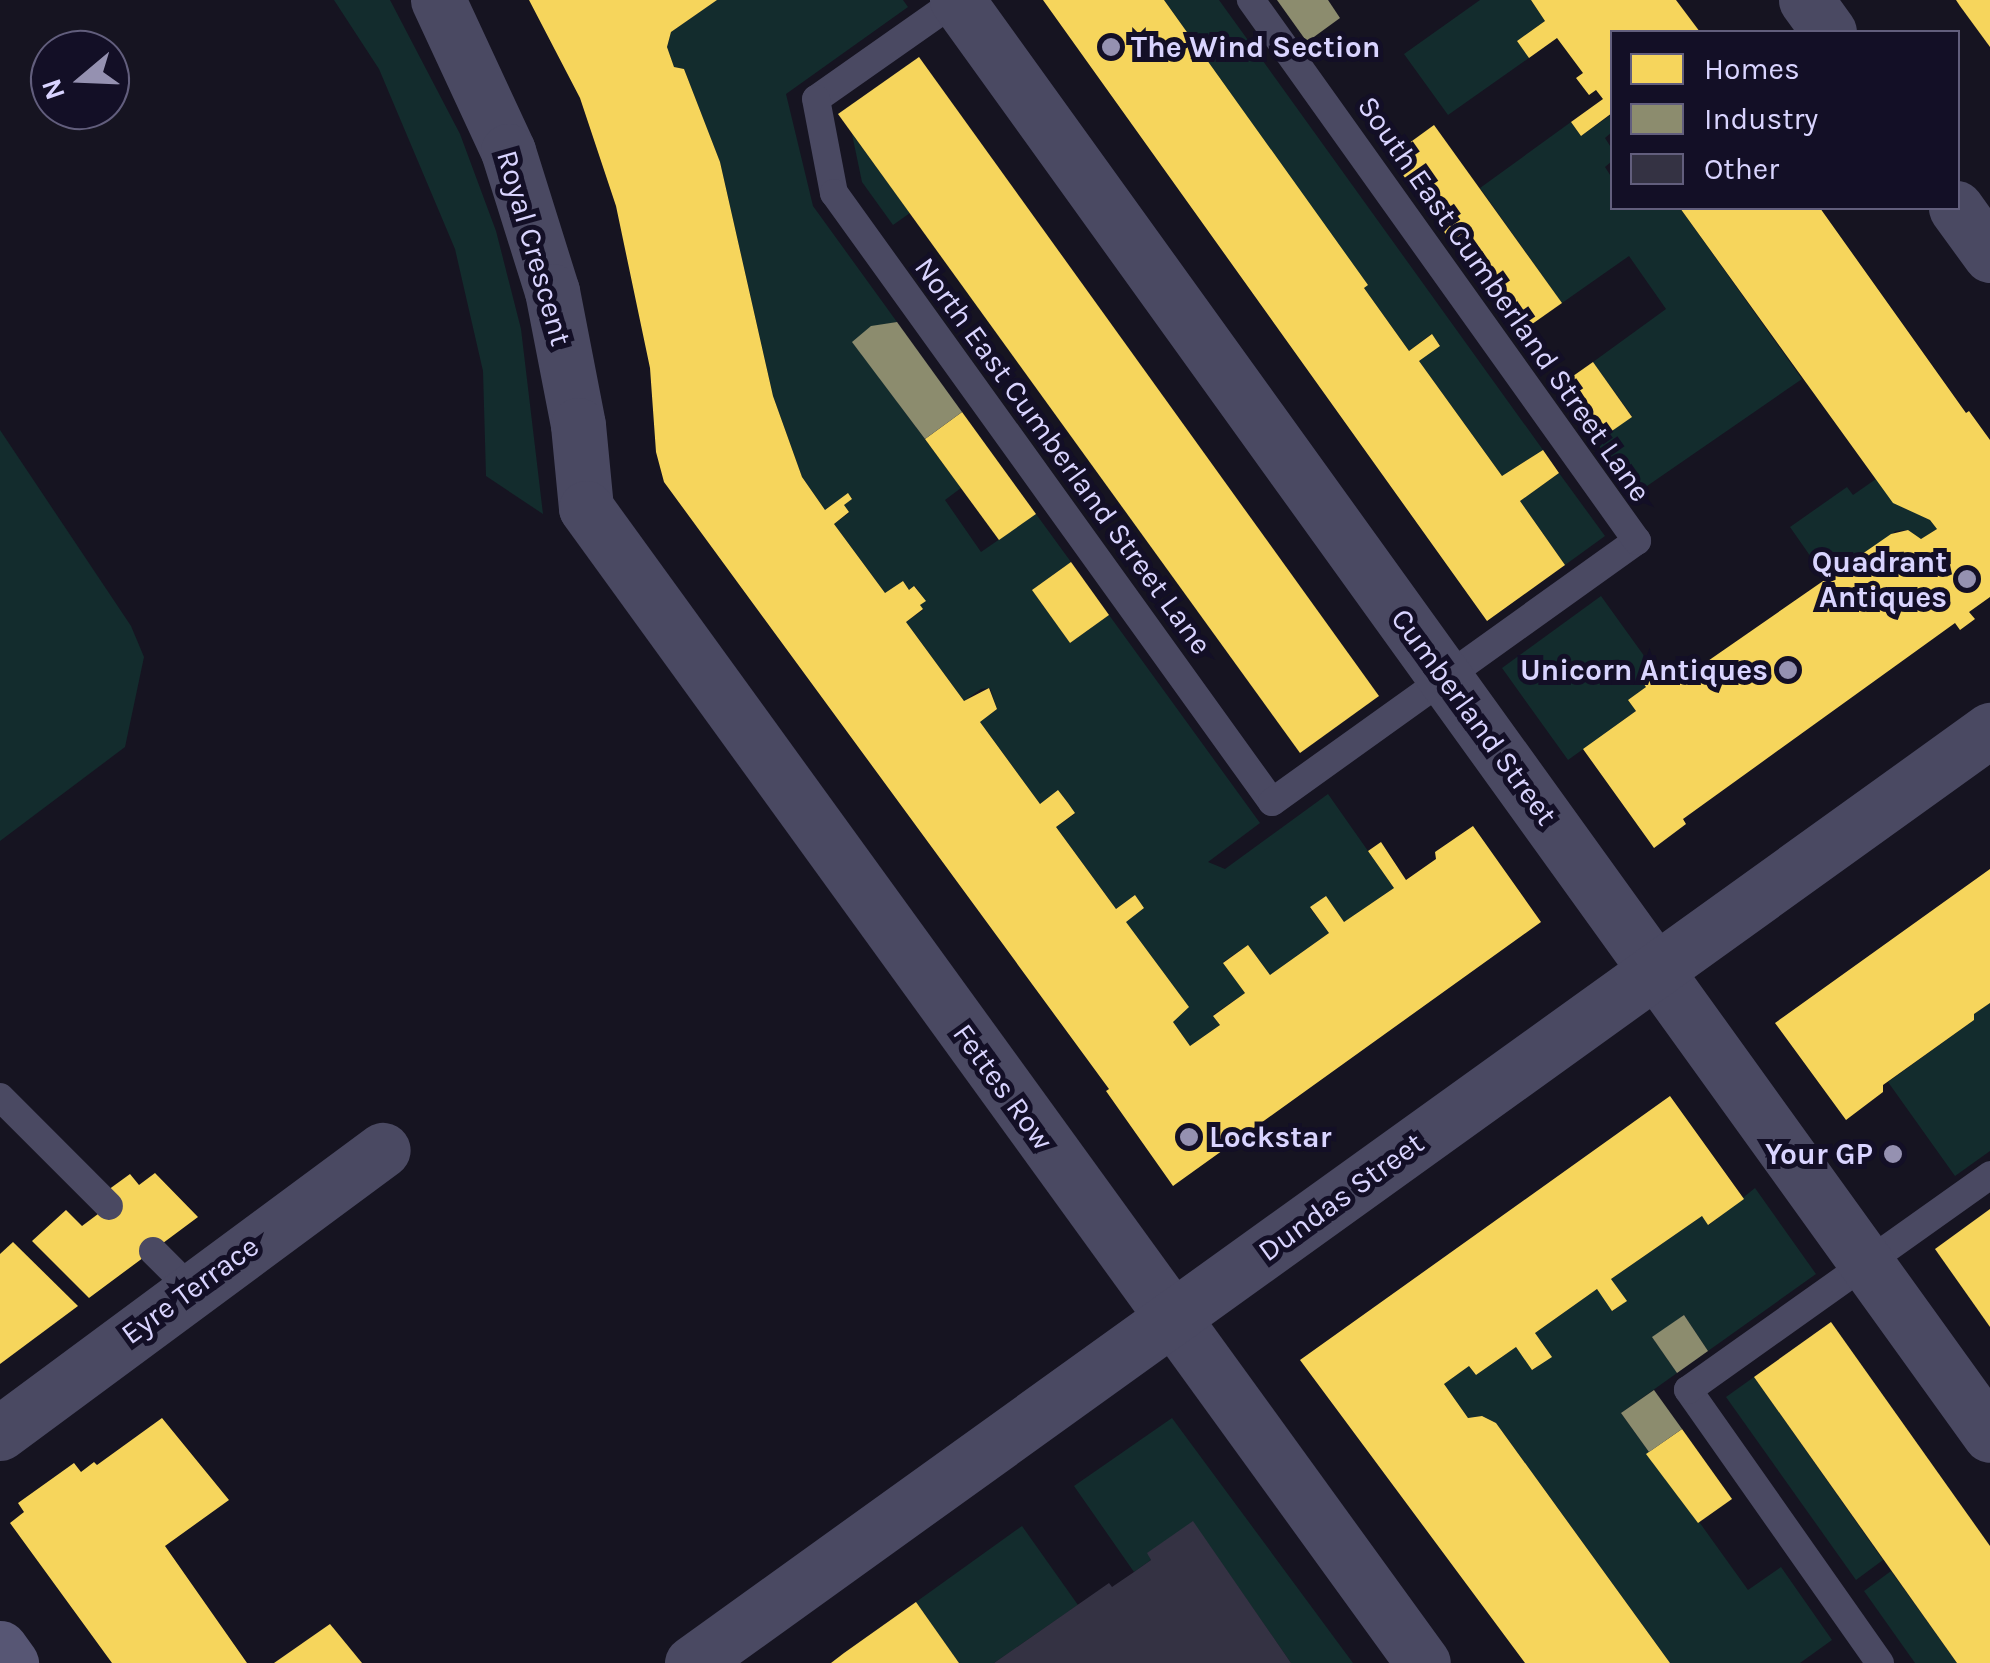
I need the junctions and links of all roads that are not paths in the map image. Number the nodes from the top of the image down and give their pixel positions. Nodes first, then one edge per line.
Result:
1 (438, 0) edge
2 (957, 0) edge
3 (1251, 0) edge
4 (1806, 0) edge
5 (1828, 30) edge
6 (1957, 210) edge
7 (1990, 255) edge
8 (586, 508) joint
9 (1445, 678) junction
10 (1990, 730) edge
11 (1657, 971) junction
12 (0, 1096) edge
13 (383, 1150) dead end
14 (1990, 1176) edge
15 (109, 1206) dead end
16 (152, 1251) dead end
17 (1868, 1263) junction
18 (190, 1289) junction
19 (1170, 1319) junction
20 (0, 1433) edge
21 (1990, 1435) edge
22 (0, 1648) edge
23 (11, 1663) edge
24 (692, 1663) edge
25 (1423, 1663) edge
26 (1880, 1663) edge

1 - 8 street, Royal Crescent
2 - 9 street, Cumberland Street
2 - 9 lane, North East Cumberland Street Lane
3 - 9 lane, South East Cumberland Street Lane
4 - 5 street
6 - 7 street
8 - 19 street, Fettes Row
9 - 11 street, Cumberland Street
10 - 11 street, Dundas Street
11 - 17 street, Cumberland Street
11 - 19 street, Dundas Street
12 - 15 lane
13 - 18 street, Eyre Terrace
14 - 17 lane
16 - 18 lane
17 - 21 street, Cumberland Street
17 - 26 lane
18 - 20 street, Eyre Terrace
19 - 24 street, Dundas Street
19 - 25 street, Fettes Row
22 - 23 main road

